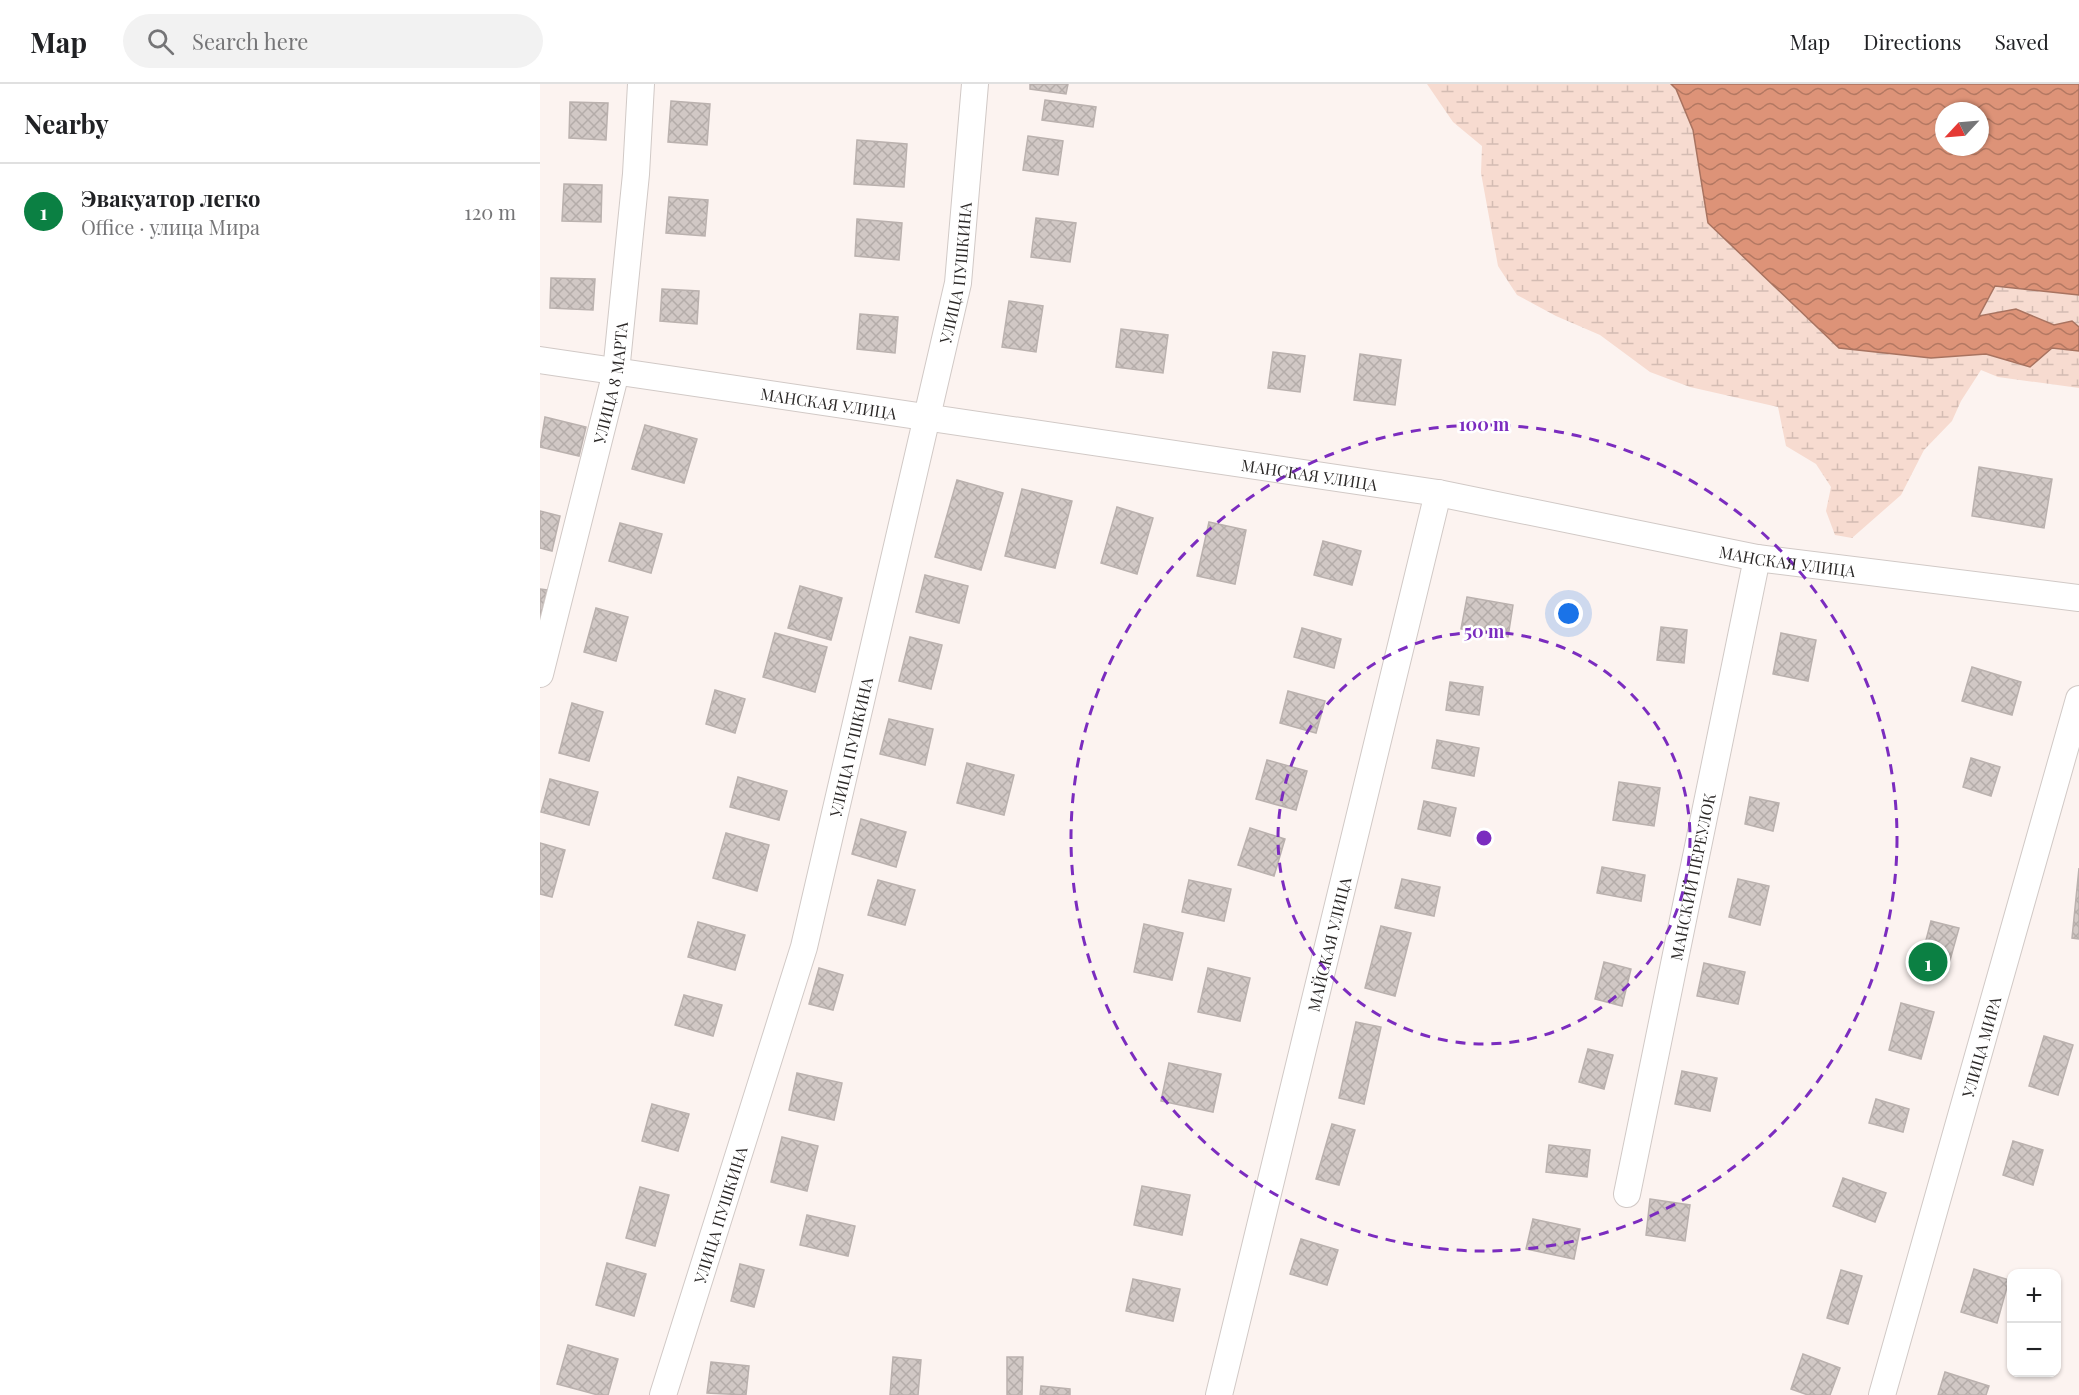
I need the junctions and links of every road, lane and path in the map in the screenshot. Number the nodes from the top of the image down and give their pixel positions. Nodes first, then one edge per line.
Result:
1 (641, 84) edge
2 (975, 84) edge
3 (540, 360) edge
4 (616, 372) junction
5 (928, 418) junction
6 (1438, 493) junction
7 (1757, 558) junction
8 (2079, 598) edge
9 (540, 674) edge
10 (2079, 699) edge
11 (1627, 1194) dead end
12 (663, 1395) edge
13 (1219, 1395) edge
14 (1882, 1395) edge

1 - 4 street, УЛИЦА 8 МАРТА
2 - 5 street, УЛИЦА ПУШКИНА
3 - 4 street, МАНСКАЯ УЛИЦА
4 - 5 street, МАНСКАЯ УЛИЦА
4 - 9 street, УЛИЦА 8 МАРТА
5 - 6 street, МАНСКАЯ УЛИЦА
5 - 12 street, УЛИЦА ПУШКИНА
6 - 7 street, МАНСКАЯ УЛИЦА
6 - 13 street, МАЙСКАЯ УЛИЦА
7 - 8 street, МАНСКАЯ УЛИЦА
7 - 11 street, МАНСКИЙ ПЕРЕУЛОК
10 - 14 street, УЛИЦА МИРА

